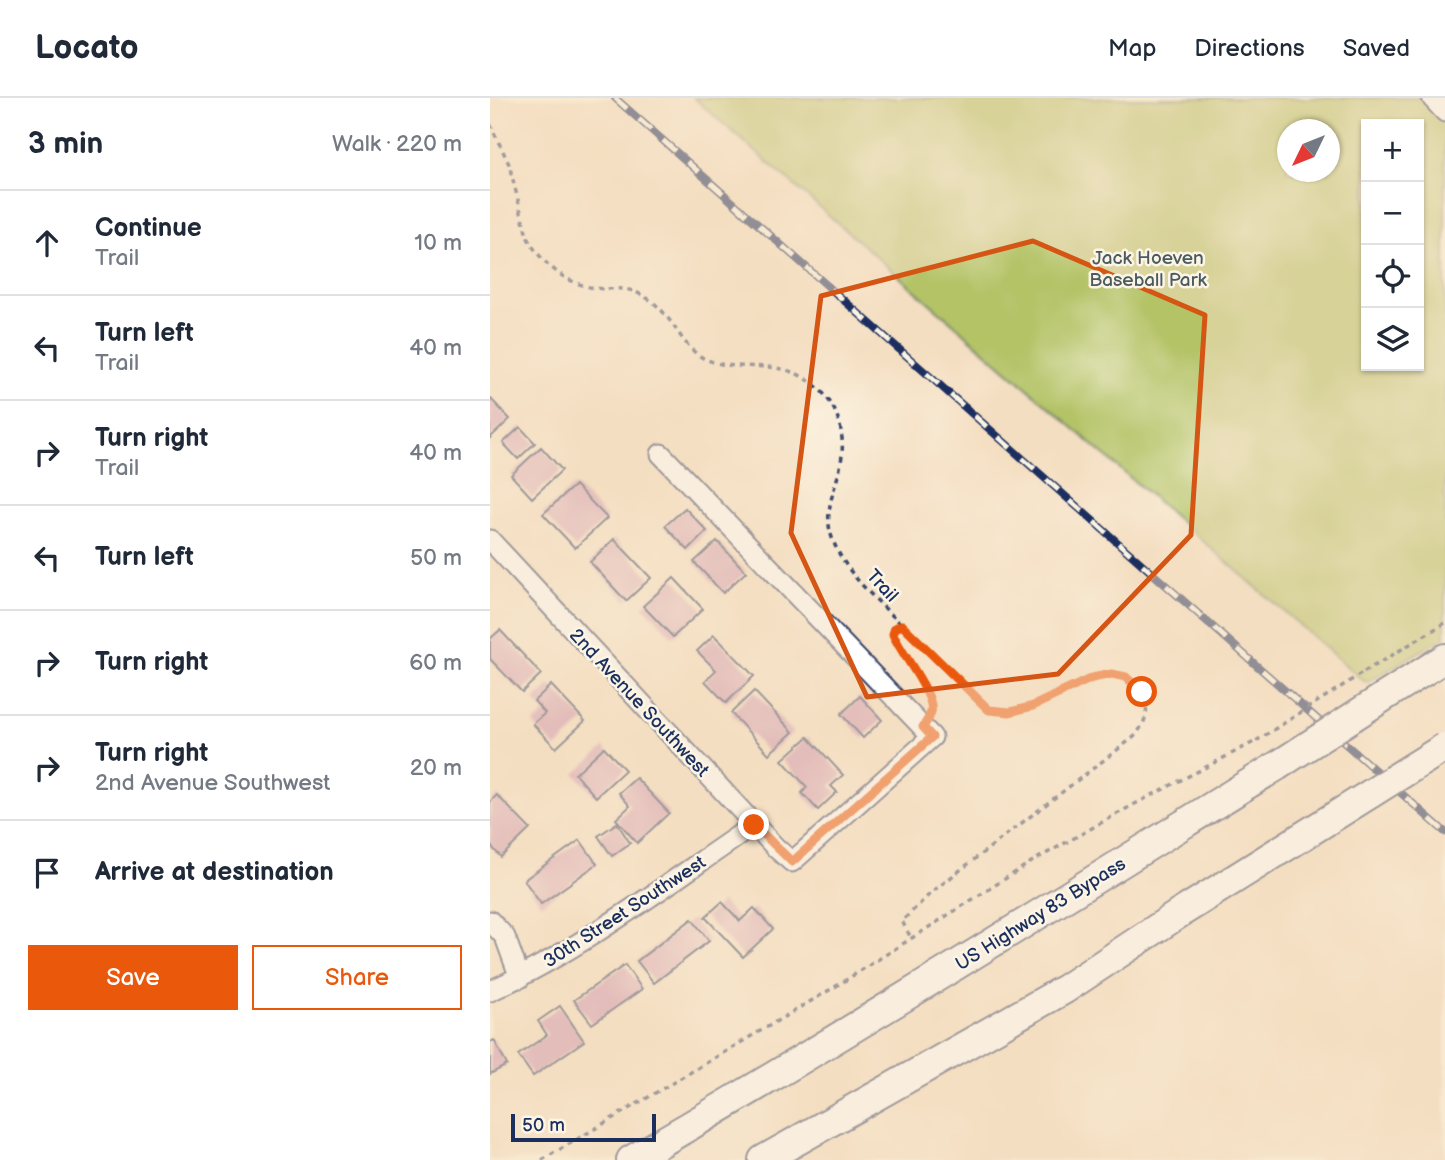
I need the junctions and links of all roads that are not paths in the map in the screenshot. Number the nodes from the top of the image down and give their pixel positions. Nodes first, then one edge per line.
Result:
1 (1432, 98) edge
2 (1445, 112) edge
3 (661, 454) dead end
4 (490, 540) edge
5 (1445, 658) edge
6 (1445, 747) edge
7 (754, 825) junction
8 (490, 921) edge
9 (520, 978) junction
10 (490, 991) edge
11 (631, 1160) edge
12 (763, 1160) edge

1 - 2 street
3 - 7 street, 2nd Avenue Southwest
4 - 7 street, 2nd Avenue Southwest
5 - 11 highway, US Highway 83 Bypass, bridge
6 - 12 highway, bridge
7 - 9 street, 30th Street Southwest
8 - 9 street
9 - 10 street, 30th Street Southwest

